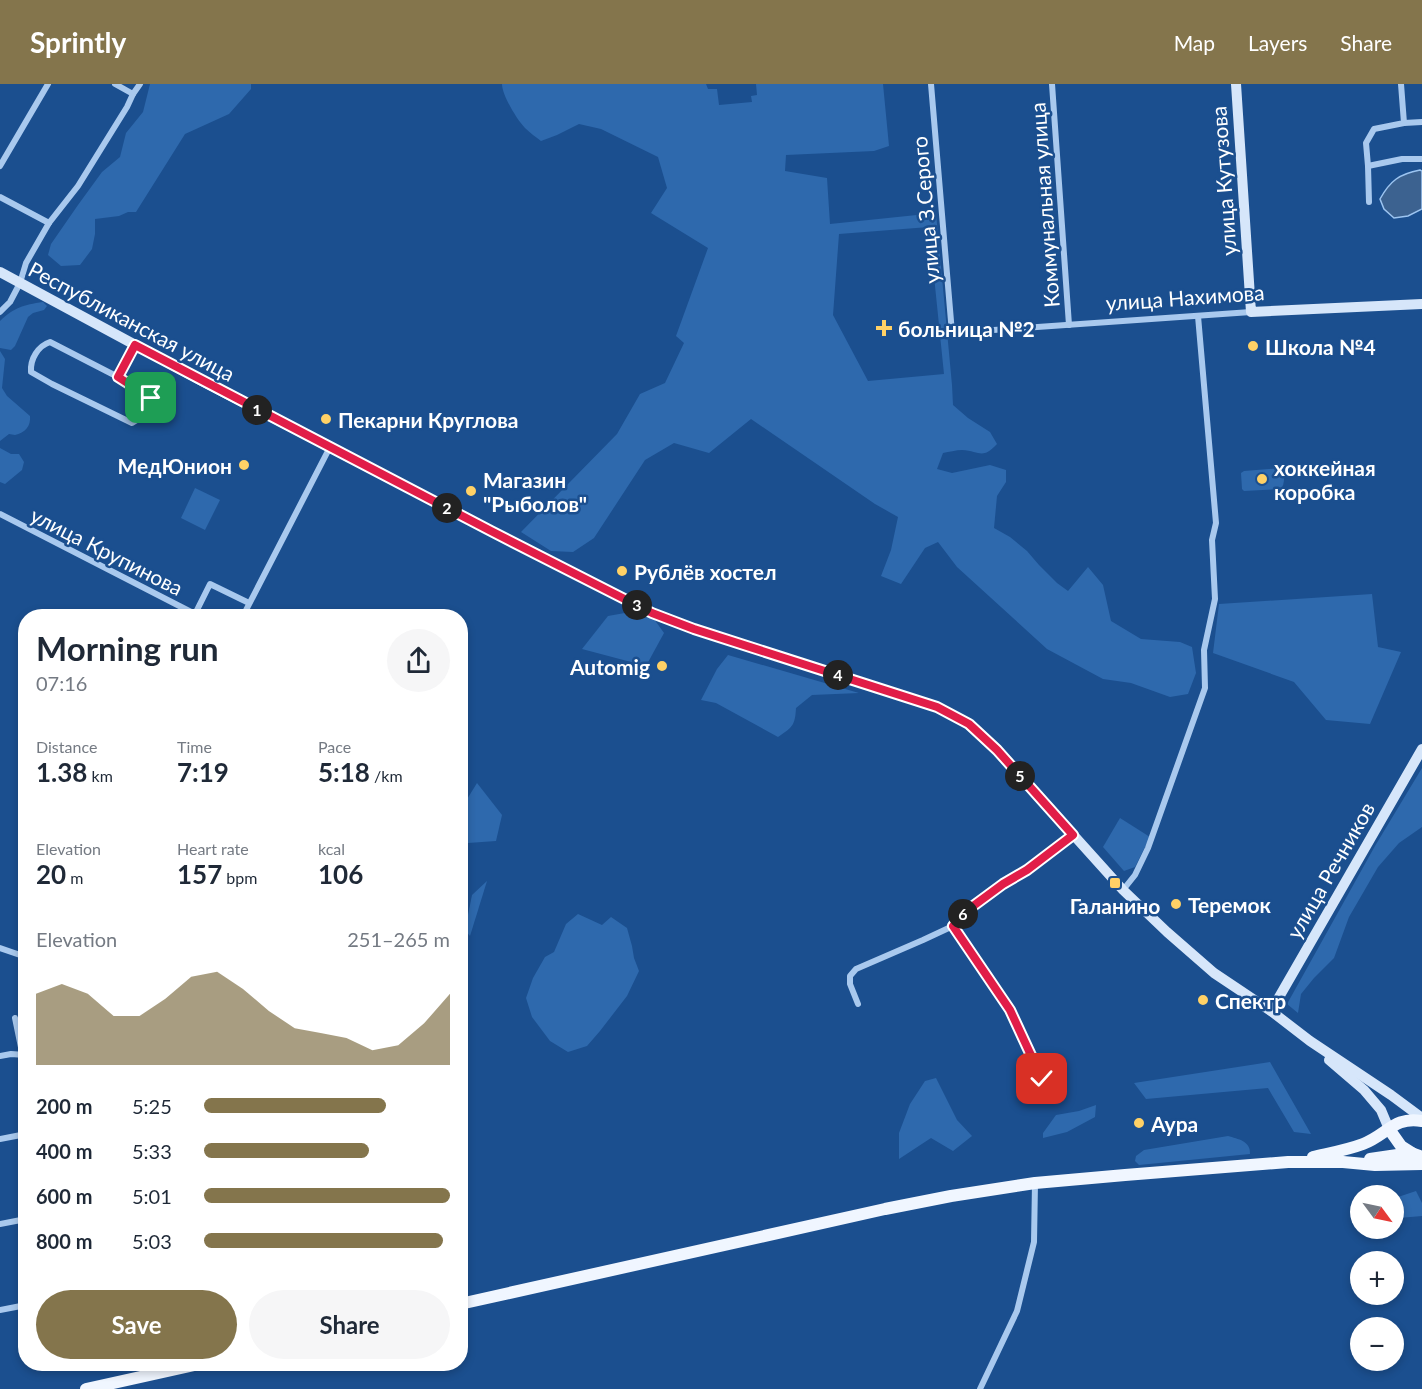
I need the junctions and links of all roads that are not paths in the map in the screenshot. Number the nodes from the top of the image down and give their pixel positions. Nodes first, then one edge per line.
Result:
1 (48, 84) edge
2 (115, 84) edge
3 (140, 84) edge
4 (931, 84) edge
5 (1052, 84) edge
6 (1236, 84) edge
7 (1401, 84) edge
8 (133, 94) junction
9 (1422, 122) edge
10 (1404, 123) junction
11 (1422, 159) edge
12 (0, 166) edge
13 (1368, 166) junction
14 (0, 197) edge
15 (1369, 202) dead end
16 (49, 223) junction
17 (0, 272) edge
18 (20, 283) junction
19 (1422, 304) edge
20 (0, 312) edge
21 (1251, 312) junction
22 (1198, 316) junction
23 (1069, 325) junction
24 (952, 333) joint
25 (135, 345) junction
26 (118, 377) junction
27 (330, 447) junction
28 (0, 514) edge
29 (249, 603) junction
30 (185, 609) edge
31 (198, 609) edge
32 (246, 609) edge
33 (1422, 749) edge
34 (1073, 835) junction
35 (1123, 890) junction
36 (953, 926) junction
37 (0, 948) edge
38 (18, 954) edge
39 (858, 1004) dead end
40 (1271, 1011) junction
41 (15, 1018) dead end
42 (18, 1030) edge
43 (1310, 1041) junction
44 (18, 1055) edge
45 (0, 1056) edge
46 (1044, 1086) dead end
47 (1422, 1120) edge
48 (1387, 1124) junction
49 (18, 1136) edge
50 (0, 1139) edge
51 (1418, 1153) edge
52 (1288, 1162) junction
53 (1343, 1162) junction
54 (1422, 1164) edge
55 (1035, 1183) junction
56 (18, 1221) edge
57 (0, 1224) edge
58 (468, 1303) edge
59 (18, 1307) edge
60 (0, 1311) edge
61 (145, 1371) edge
62 (86, 1389) edge
63 (980, 1389) edge

1 - 12 street
2 - 8 street
3 - 8 street
4 - 24 street, улица З.Серого
5 - 23 street, Коммунальная улица
6 - 21 street, улица Кутузова
7 - 10 street
8 - 16 street
9 - 10 street
10 - 13 street
11 - 13 street
13 - 15 street
14 - 16 street
16 - 18 street
17 - 18 street, Республиканская улица
18 - 20 street
18 - 25 street, Республиканская улица
19 - 21 street, улица Нахимова
21 - 22 street, улица Нахимова
22 - 23 street, улица Нахимова
22 - 35 street
23 - 24 street, улица Нахимова
25 - 26 street
25 - 27 street, Республиканская улица
26 - 26 street
27 - 29 street
27 - 34 street, Республиканская улица
28 - 30 street, улица Крупинова
29 - 31 street, улица Крупинова
29 - 32 street
33 - 40 street, улица Речников
34 - 35 street, Республиканская улица
34 - 36 street
35 - 40 street, Республиканская улица
36 - 39 street
36 - 46 street
37 - 38 street
40 - 43 street, Республиканская улица
41 - 42 street
43 - 47 street
43 - 48 street
44 - 45 street
47 - 48 main road
48 - 51 main road
48 - 52 main road
49 - 50 street
51 - 53 main road
52 - 53 main road
52 - 55 main road
53 - 54 main road
55 - 58 main road
55 - 63 street
56 - 57 street
59 - 60 street
61 - 62 main road

